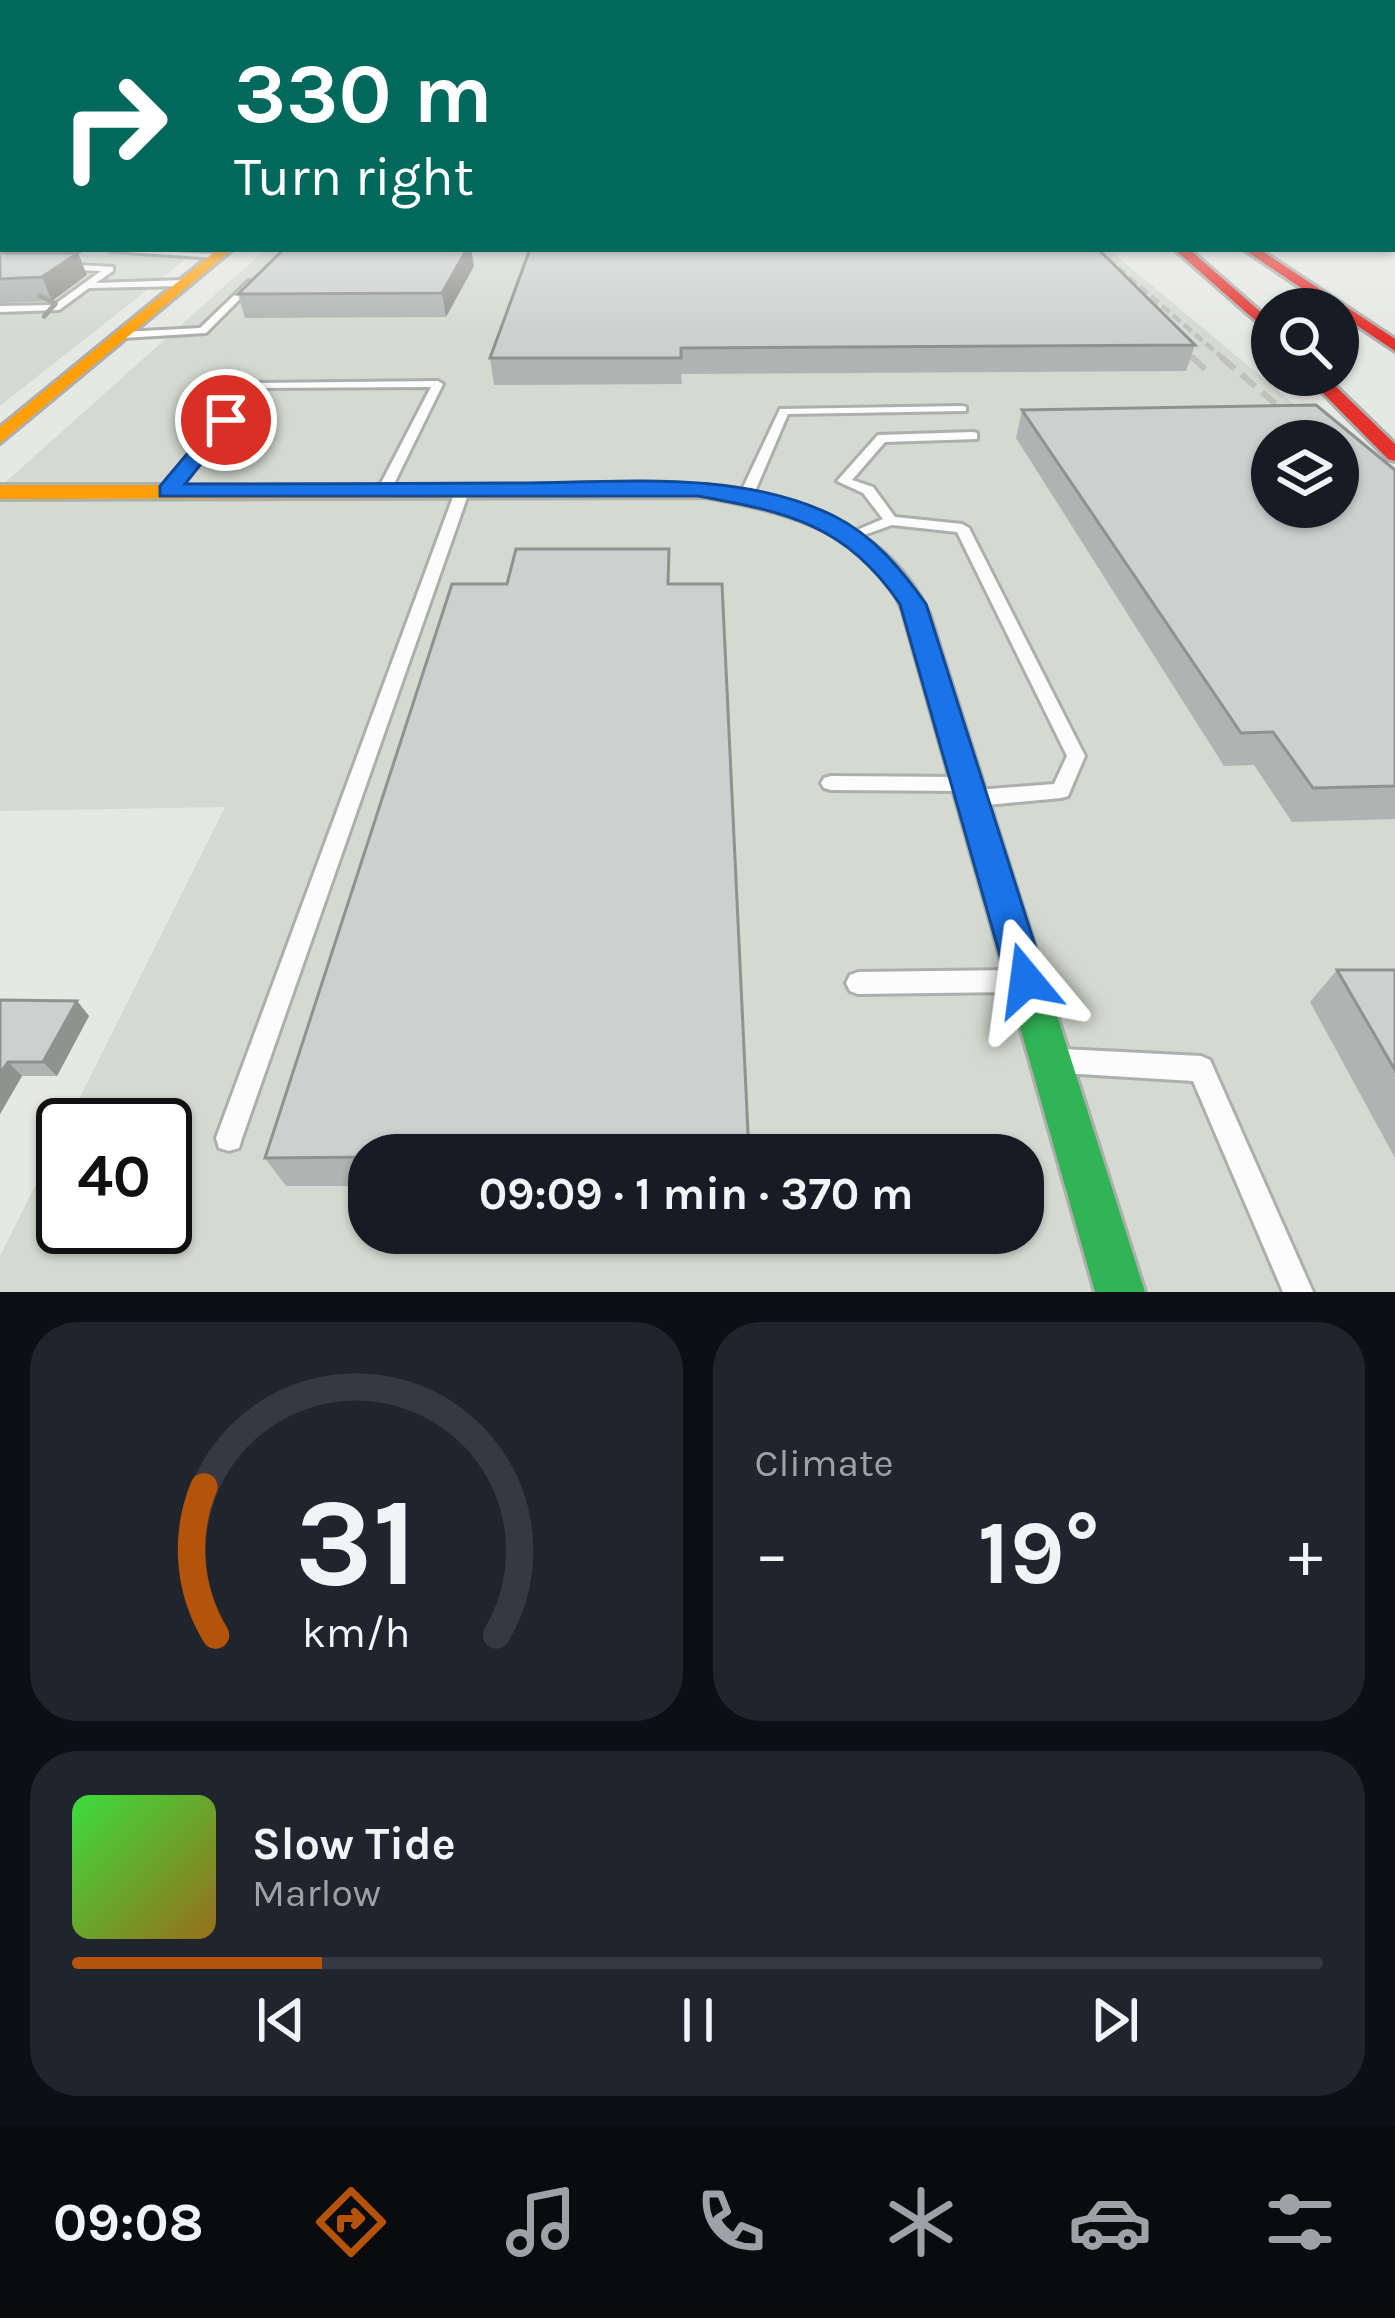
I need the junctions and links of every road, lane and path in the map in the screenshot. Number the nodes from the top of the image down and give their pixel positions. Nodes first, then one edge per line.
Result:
1 (222, 252) edge
2 (1184, 252) edge
3 (1214, 252) edge
4 (1254, 252) edge
5 (1283, 252) edge
6 (40, 268) edge
7 (267, 268) edge
8 (184, 284) junction
9 (91, 286) junction
10 (1265, 288) edge
11 (0, 309) edge
12 (1251, 311) edge
13 (1395, 322) edge
14 (123, 335) junction
15 (1395, 346) edge
16 (1335, 396) edge
17 (962, 409) dead end
18 (973, 436) dead end
19 (0, 437) edge
20 (1395, 455) edge
21 (386, 489) junction
22 (463, 489) junction
23 (168, 491) junction
24 (0, 492) edge
25 (746, 496) junction
26 (891, 520) junction
27 (850, 536) junction
28 (831, 783) dead end
29 (971, 791) junction
30 (1026, 980) junction
31 (858, 983) dead end
32 (1050, 1060) junction
33 (229, 1138) dead end
34 (1120, 1292) edge
35 (1298, 1292) edge

1 - 8 main road
2 - 12 main road
3 - 10 main road
4 - 15 main road
5 - 13 main road
6 - 9 lane
7 - 14 lane
8 - 9 lane
8 - 14 main road
11 -> 9 lane
14 - 19 main road
16 - 20 main road
17 - 25 lane
18 - 26 lane
21 - 22 main road
21 - 23 main road
21 - 23 lane
22 - 25 main road
22 - 33 lane
23 - 24 main road
25 - 27 main road
26 - 27 lane
26 - 29 lane
27 - 29 main road
28 - 29 lane
29 - 30 main road
30 - 31 lane
30 - 32 main road
32 - 34 main road
32 - 35 lane

